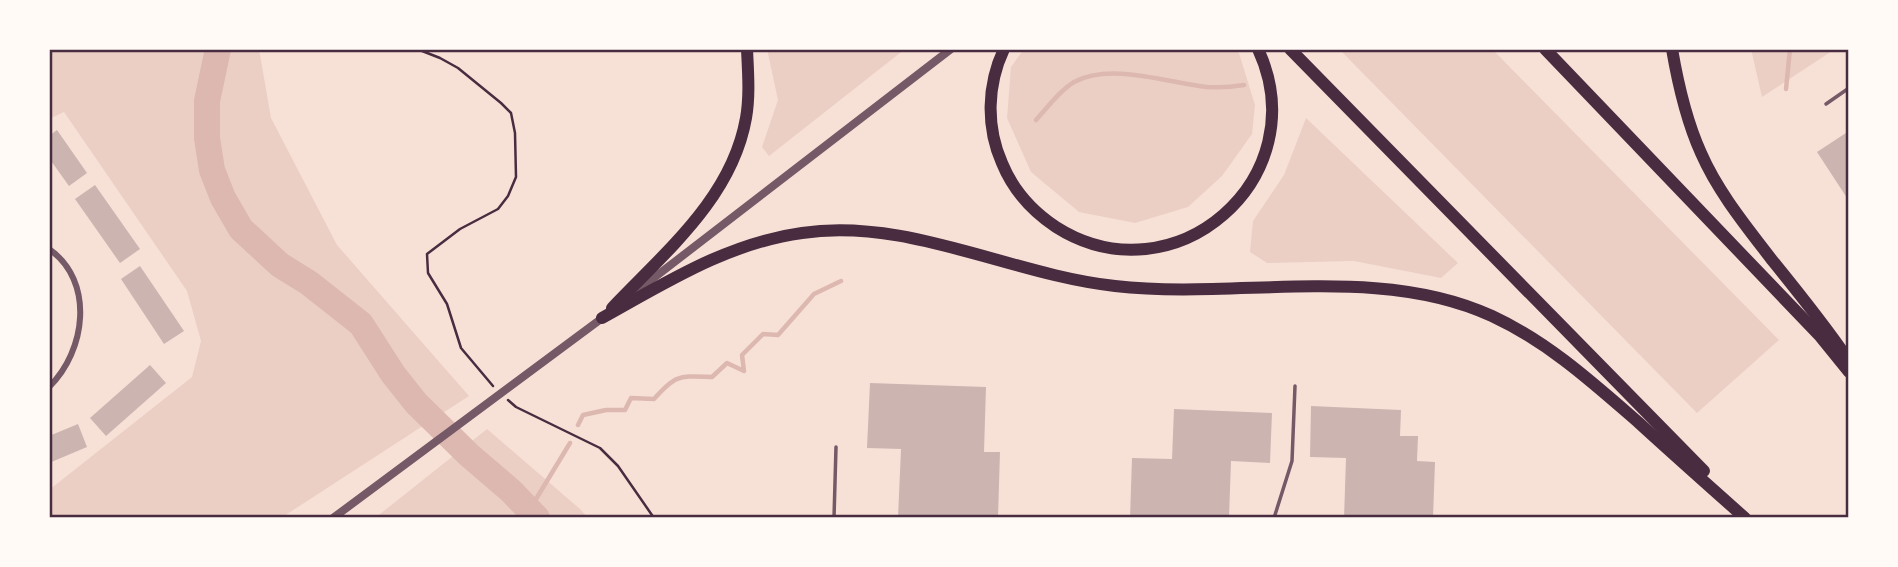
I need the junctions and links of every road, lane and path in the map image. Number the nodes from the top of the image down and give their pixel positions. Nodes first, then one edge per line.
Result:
1 (417, 49) edge
2 (747, 49) edge
3 (951, 49) edge
4 (1004, 49) edge
5 (1258, 49) edge
6 (1290, 49) edge
7 (1545, 49) edge
8 (1672, 49) edge
9 (1849, 88) edge
10 (1826, 104) dead end
11 (49, 248) edge
12 (603, 318) junction
13 (1849, 362) edge
14 (1849, 372) edge
15 (1294, 386) dead end
16 (49, 387) edge
17 (494, 388) dead end
18 (502, 394) dead end
19 (836, 447) dead end
20 (332, 518) edge
21 (654, 518) edge
22 (834, 518) edge
23 (1274, 518) edge
24 (1745, 518) edge
25 (1750, 518) edge

1 - 17 path
2 - 12 highway
3 - 12 street
4 - 5 highway
6 - 25 highway
7 - 14 highway
8 - 13 highway
9 - 10 lane
11 - 16 street
12 - 20 street
12 - 24 highway
15 - 23 lane
18 - 21 path
19 - 22 lane

